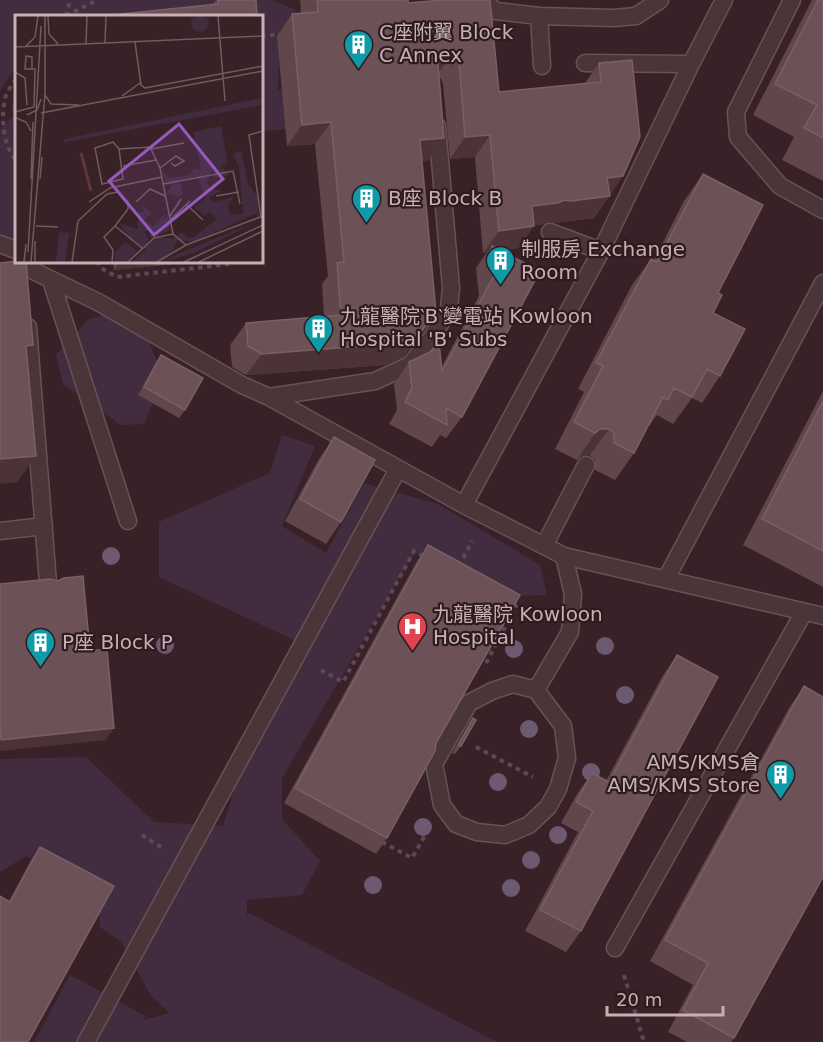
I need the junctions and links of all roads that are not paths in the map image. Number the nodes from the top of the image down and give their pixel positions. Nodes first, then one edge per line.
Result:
1 (482, 0) edge
2 (660, 0) edge
3 (724, 0) edge
4 (792, 0) edge
5 (539, 16) junction
6 (585, 63) dead end
7 (691, 64) junction
8 (542, 66) dead end
9 (436, 113) edge
10 (823, 210) edge
11 (550, 232) dead end
12 (0, 244) edge
13 (15, 250) edge
14 (601, 251) junction
15 (22, 264) edge
16 (7, 274) edge
17 (51, 280) junction
18 (823, 283) edge
19 (25, 290) edge
20 (27, 314) edge
21 (269, 397) junction
22 (586, 465) dead end
23 (398, 469) junction
24 (464, 505) junction
25 (128, 522) dead end
26 (44, 525) junction
27 (0, 531) edge
28 (544, 546) junction
29 (564, 556) junction
30 (666, 579) junction
31 (48, 583) edge
32 (804, 612) junction
33 (823, 616) edge
34 (536, 690) junction
35 (615, 948) road end
36 (86, 1042) edge

1 - 5 lane
2 - 5 lane
3 - 7 lane
4 - 10 lane
5 - 8 lane
6 - 7 lane
7 - 14 lane
9 - 21 lane
11 - 14 lane
12 - 13 lane
14 - 24 lane
15 - 16 lane
15 - 17 lane
15 - 19 lane
17 - 21 lane
17 - 25 lane
18 - 30 lane
20 - 26 lane
21 - 23 lane
22 - 28 lane
23 - 24 lane
23 - 36 lane
24 - 28 lane
26 - 27 lane
26 - 31 lane
28 - 29 lane
29 - 30 lane
29 - 34 lane
30 - 32 lane
32 - 33 lane
32 - 35 lane
34 - 34 lane

